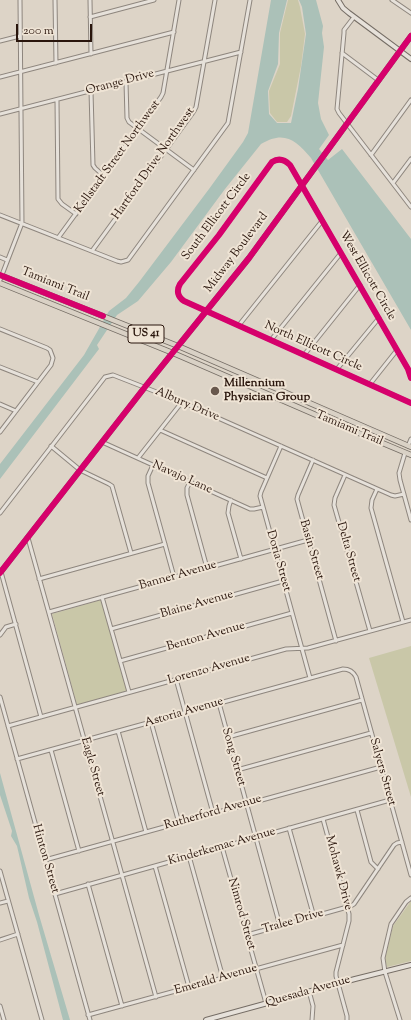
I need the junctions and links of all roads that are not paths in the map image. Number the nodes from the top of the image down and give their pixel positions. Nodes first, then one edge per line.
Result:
1 (20, 0) edge
2 (56, 0) edge
3 (90, 0) edge
4 (154, 0) edge
5 (179, 0) edge
6 (215, 0) edge
7 (250, 0) edge
8 (338, 0) edge
9 (392, 0) edge
10 (411, 13) edge
11 (90, 16) junction
12 (354, 17) junction
13 (174, 32) junction
14 (20, 36) junction
15 (411, 36) edge
16 (0, 41) edge
17 (400, 51) junction
18 (241, 52) junction
19 (342, 53) junction
20 (91, 54) junction
21 (411, 59) edge
22 (204, 61) junction
23 (56, 63) junction
24 (167, 71) junction
25 (20, 72) junction
26 (0, 77) edge
27 (378, 80) junction
28 (126, 82) junction
29 (91, 91) junction
30 (56, 100) junction
31 (410, 102) edge
32 (21, 109) junction
33 (0, 114) edge
34 (347, 124) junction
35 (138, 129) junction
36 (166, 149) junction
37 (371, 155) junction
38 (411, 159) edge
39 (194, 170) junction
40 (104, 176) junction
41 (393, 183) junction
42 (302, 185) junction
43 (411, 207) edge
44 (76, 214) junction
45 (0, 215) edge
46 (322, 221) junction
47 (22, 223) junction
48 (58, 238) junction
49 (92, 251) junction
50 (341, 253) junction
51 (0, 257) edge
52 (7, 260) junction
53 (0, 277) edge
54 (0, 283) edge
55 (360, 285) junction
56 (206, 311) junction
57 (379, 318) junction
58 (239, 325) junction
59 (0, 329) edge
60 (271, 340) junction
61 (178, 346) junction
62 (397, 350) junction
63 (173, 353) junction
64 (304, 355) junction
65 (0, 366) edge
66 (337, 370) junction
67 (411, 378) edge
68 (38, 382) junction
69 (370, 384) junction
70 (145, 387) junction
71 (182, 402) junction
72 (411, 403) edge
73 (0, 404) edge
74 (16, 411) junction
75 (160, 430) junction
76 (0, 432) edge
77 (411, 439) edge
78 (102, 442) junction
79 (51, 446) junction
80 (281, 446) junction
81 (391, 447) junction
82 (410, 448) edge
83 (406, 453) junction
84 (411, 455) edge
85 (138, 458) junction
86 (313, 460) junction
87 (153, 465) junction
88 (80, 470) junction
89 (345, 475) junction
90 (267, 478) junction
91 (190, 482) junction
92 (377, 489) junction
93 (404, 494) junction
94 (231, 500) junction
95 (263, 507) junction
96 (0, 513) edge
97 (411, 520) edge
98 (28, 538) junction
99 (308, 540) junction
100 (165, 544) junction
101 (274, 549) junction
102 (131, 553) junction
103 (241, 559) junction
104 (207, 568) junction
105 (1, 573) edge
106 (174, 577) junction
107 (39, 579) junction
108 (283, 581) junction
109 (102, 597) junction
110 (49, 612) junction
111 (292, 613) junction
112 (411, 620) edge
113 (403, 622) junction
114 (16, 624) junction
115 (111, 629) junction
116 (370, 631) junction
117 (0, 635) edge
118 (336, 641) junction
119 (302, 648) junction
120 (120, 661) junction
121 (350, 670) joint
122 (310, 678) junction
123 (176, 679) junction
124 (129, 692) junction
125 (0, 697) edge
126 (362, 700) junction
127 (219, 703) junction
128 (75, 707) junction
129 (185, 713) junction
130 (42, 716) junction
131 (152, 722) junction
132 (8, 726) junction
133 (118, 731) junction
134 (371, 733) junction
135 (228, 737) junction
136 (84, 741) junction
137 (51, 750) junction
138 (17, 759) junction
139 (381, 767) junction
140 (237, 770) junction
141 (390, 800) junction
142 (247, 804) junction
143 (356, 810) junction
144 (213, 813) junction
145 (323, 819) junction
146 (179, 823) junction
147 (290, 828) junction
148 (146, 832) junction
149 (256, 838) junction
150 (112, 841) junction
151 (402, 842) junction
152 (222, 847) junction
153 (79, 851) junction
154 (189, 856) junction
155 (45, 860) junction
156 (155, 866) junction
157 (378, 869) junction
158 (0, 871) edge
159 (122, 875) junction
160 (411, 876) edge
161 (88, 884) junction
162 (55, 894) junction
163 (411, 898) edge
164 (8, 901) junction
165 (0, 903) edge
166 (348, 907) junction
167 (314, 917) junction
168 (280, 926) junction
169 (18, 934) junction
170 (247, 935) junction
171 (0, 940) edge
172 (343, 945) junction
173 (411, 965) edge
174 (256, 969) junction
175 (385, 972) junction
176 (223, 978) junction
177 (338, 983) junction
178 (189, 988) junction
179 (309, 992) junction
180 (156, 997) junction
181 (266, 1004) junction
182 (0, 1006) edge
183 (122, 1006) junction
184 (88, 1016) junction
185 (217, 1019) edge
186 (4, 1020) edge
187 (42, 1020) edge
188 (90, 1020) edge
189 (206, 1020) edge
190 (312, 1020) edge
191 (347, 1020) edge
192 (400, 1020) edge

1 - 14 street
2 - 23 street
3 - 11 street
4 - 11 street
5 - 13 street, Kellstadt Street Northwest
6 - 22 street, Hartford Drive Northwest
7 - 18 street
8 - 12 street
9 - 10 street
11 - 20 street
12 - 17 street
12 - 19 street
13 - 20 street
13 - 24 street, Kellstadt Street Northwest
14 - 16 street
14 - 25 street
15 - 17 street, Midway Boulevard
17 - 21 street
17 - 27 street, Midway Boulevard
18 - 22 street, Orange Drive
18 - 39 street
19 - 27 street
19 - 34 street
20 - 23 street
22 - 24 street, Orange Drive
22 - 36 street, Hartford Drive Northwest
23 - 25 street
24 - 28 street, Orange Drive
24 - 35 street, Kellstadt Street Northwest
25 - 26 street
25 - 32 street
27 - 34 street, Midway Boulevard
28 - 29 street, Orange Drive
28 - 35 street
29 - 30 street, Orange Drive
29 - 40 street
30 - 32 street, Orange Drive
30 - 44 street
31 - 37 street
32 - 33 street, Orange Drive
32 - 47 street
34 - 37 street
34 - 42 street, Midway Boulevard
35 - 36 street
35 - 40 street, Kellstadt Street Northwest
36 - 39 street
36 - 49 street, Hartford Drive Northwest
37 - 41 street
38 - 41 street
39 - 49 street
40 - 44 street, Kellstadt Street Northwest
41 - 43 street
42 - 46 street, West Ellicott Circle
42 - 56 street, Midway Boulevard
42 - 56 street, South Ellicott Circle
44 - 48 street, Kellstadt Street Northwest
45 - 47 street
46 - 50 street, West Ellicott Circle
46 - 58 street
47 - 48 street
47 - 52 street
48 - 49 street
50 - 55 street, West Ellicott Circle
50 - 60 street
51 - 52 street, Tamiami Trail
52 - 53 street
53 - 61 main road, Tamiami Trail / US 41
54 - 63 main road, Tamiami Trail / US 41
55 - 57 street, West Ellicott Circle
55 - 64 street
56 - 58 street, North Ellicott Circle
56 - 61 street, Midway Boulevard
57 - 62 street, West Ellicott Circle
57 - 66 street
58 - 60 street, North Ellicott Circle
59 - 68 street
60 - 64 street, North Ellicott Circle
61 - 63 street, Midway Boulevard
61 - 82 main road, Tamiami Trail / US 41
62 - 67 street, West Ellicott Circle
62 - 69 street
63 - 70 street, Midway Boulevard
63 - 81 main road, Tamiami Trail / US 41
64 - 66 street, North Ellicott Circle
65 - 68 street
66 - 69 street, North Ellicott Circle
68 - 74 street
69 - 72 street, North Ellicott Circle
70 - 71 street, Albury Drive
70 - 78 street, Midway Boulevard
70 - 79 street, Albury Drive
71 - 75 street
71 - 80 street, Albury Drive
73 - 74 street
74 - 76 street
75 - 85 street
75 - 90 street
77 - 82 street
78 - 85 street, Navajo Lane
78 - 88 street, Midway Boulevard
79 - 88 street
79 - 96 street, Albury Drive
80 - 86 street, Albury Drive
80 - 90 street, Doria Street
81 - 82 main road
81 - 83 main road, Tamiami Trail / US 41
82 - 83 main road
83 - 84 main road, Tamiami Trail / US 41
83 - 93 street
85 - 87 street, Navajo Lane
86 - 89 street, Albury Drive
86 - 99 street, Basin Street
87 - 91 street, Navajo Lane
87 - 100 street
88 - 98 street, Midway Boulevard
88 - 102 street
89 - 92 street, Albury Drive
89 - 116 street, Delta Street
90 - 95 street, Doria Street
91 - 94 street, Navajo Lane
91 - 104 street
92 - 93 street, Albury Drive
92 - 113 street
93 - 97 street
94 - 95 street, Navajo Lane
94 - 103 street
95 - 101 street, Doria Street
98 - 105 street, Midway Boulevard
98 - 107 street, Eagle Street
99 - 101 street, Banner Avenue
99 - 118 street, Basin Street
100 - 102 street
100 - 106 street
101 - 103 street, Banner Avenue
101 - 108 street, Doria Street
102 - 107 street
103 - 104 street, Banner Avenue
104 - 106 street, Banner Avenue
105 - 114 street
106 - 109 street, Banner Avenue
107 - 110 street, Eagle Street
108 - 111 street, Doria Street
108 - 115 street, Blaine Avenue
109 - 110 street, Banner Avenue
109 - 115 street
110 - 128 street, Eagle Street
111 - 119 street, Doria Street
111 - 120 street, Benton Avenue
112 - 113 street, Lorenzo Avenue
113 - 116 street, Lorenzo Avenue
114 - 117 street
114 - 130 street
115 - 120 street
116 - 118 street, Lorenzo Avenue
118 - 119 street, Lorenzo Avenue
119 - 122 street, Doria Street
119 - 123 street, Lorenzo Avenue
120 - 124 street
121 - 122 street, Astoria Avenue
121 - 126 street, Salyers Street
122 - 127 street, Astoria Avenue
123 - 124 street, Lorenzo Avenue
123 - 129 street
124 - 128 street, Lorenzo Avenue
125 - 132 street, Hinton Street
126 - 134 street, Salyers Street
126 - 135 street
127 - 129 street, Astoria Avenue
127 - 135 street, Song Street
128 - 130 street, Lorenzo Avenue
128 - 136 street, Eagle Street
129 - 131 street, Astoria Avenue
129 - 144 street
130 - 132 street, Lorenzo Avenue
131 - 133 street, Astoria Avenue
131 - 146 street
132 - 138 street, Hinton Street
133 - 136 street, Astoria Avenue
133 - 148 street
134 - 139 street, Salyers Street
134 - 140 street
135 - 140 street, Song Street
136 - 137 street, Astoria Avenue
136 - 150 street, Eagle Street
137 - 138 street, Astoria Avenue
137 - 153 street
138 - 155 street, Hinton Street
139 - 141 street, Salyers Street
139 - 142 street, Rutherford Avenue
140 - 142 street, Song Street
141 - 143 street, Kinderkemac Avenue
141 - 151 street, Salyers Street
142 - 144 street, Rutherford Avenue
142 - 149 street, Song Street
143 - 145 street, Kinderkemac Avenue
143 - 157 street
144 - 146 street, Rutherford Avenue
145 - 147 street, Kinderkemac Avenue
145 - 166 street, Mohawk Drive
146 - 148 street, Rutherford Avenue
147 - 149 street, Kinderkemac Avenue
147 - 167 street
148 - 150 street, Rutherford Avenue
149 - 152 street, Kinderkemac Avenue
149 - 168 street, Song Street
150 - 153 street, Rutherford Avenue
150 - 159 street, Eagle Street
151 - 157 street, Tralee Drive
151 - 160 street, Salyers Street
152 - 154 street, Kinderkemac Avenue
152 - 170 street, Nimrod Street
153 - 155 street, Rutherford Avenue
154 - 156 street, Kinderkemac Avenue
154 - 176 street
155 - 162 street, Hinton Street
156 - 159 street, Kinderkemac Avenue
156 - 178 street
157 - 166 street, Tralee Drive
158 - 164 street
159 - 161 street, Kinderkemac Avenue
159 - 180 street, Eagle Street
161 - 162 street, Kinderkemac Avenue
161 - 183 street
162 - 184 street, Hinton Street
163 - 175 street
164 - 165 street
164 - 169 street
166 - 167 street, Tralee Drive
166 - 172 street, Mohawk Drive
167 - 168 street, Tralee Drive
168 - 170 street, Tralee Drive
169 - 171 street
169 - 187 street
170 - 174 street, Nimrod Street
172 - 174 street, Emerald Avenue
172 - 177 street, Mohawk Drive
173 - 175 street, Quesada Avenue
174 - 176 street, Emerald Avenue
174 - 181 street, Nimrod Street
175 - 177 street, Quesada Avenue
175 - 192 street
176 - 178 street, Emerald Avenue
177 - 179 street, Quesada Avenue
177 - 191 street, Mohawk Drive
178 - 180 street, Emerald Avenue
179 - 181 street, Quesada Avenue
179 - 190 street
180 - 183 street, Emerald Avenue
181 - 185 street, Quesada Avenue
182 - 186 street
183 - 184 street, Emerald Avenue
184 - 188 street, Hinton Street
185 - 189 street, Quesada Avenue

